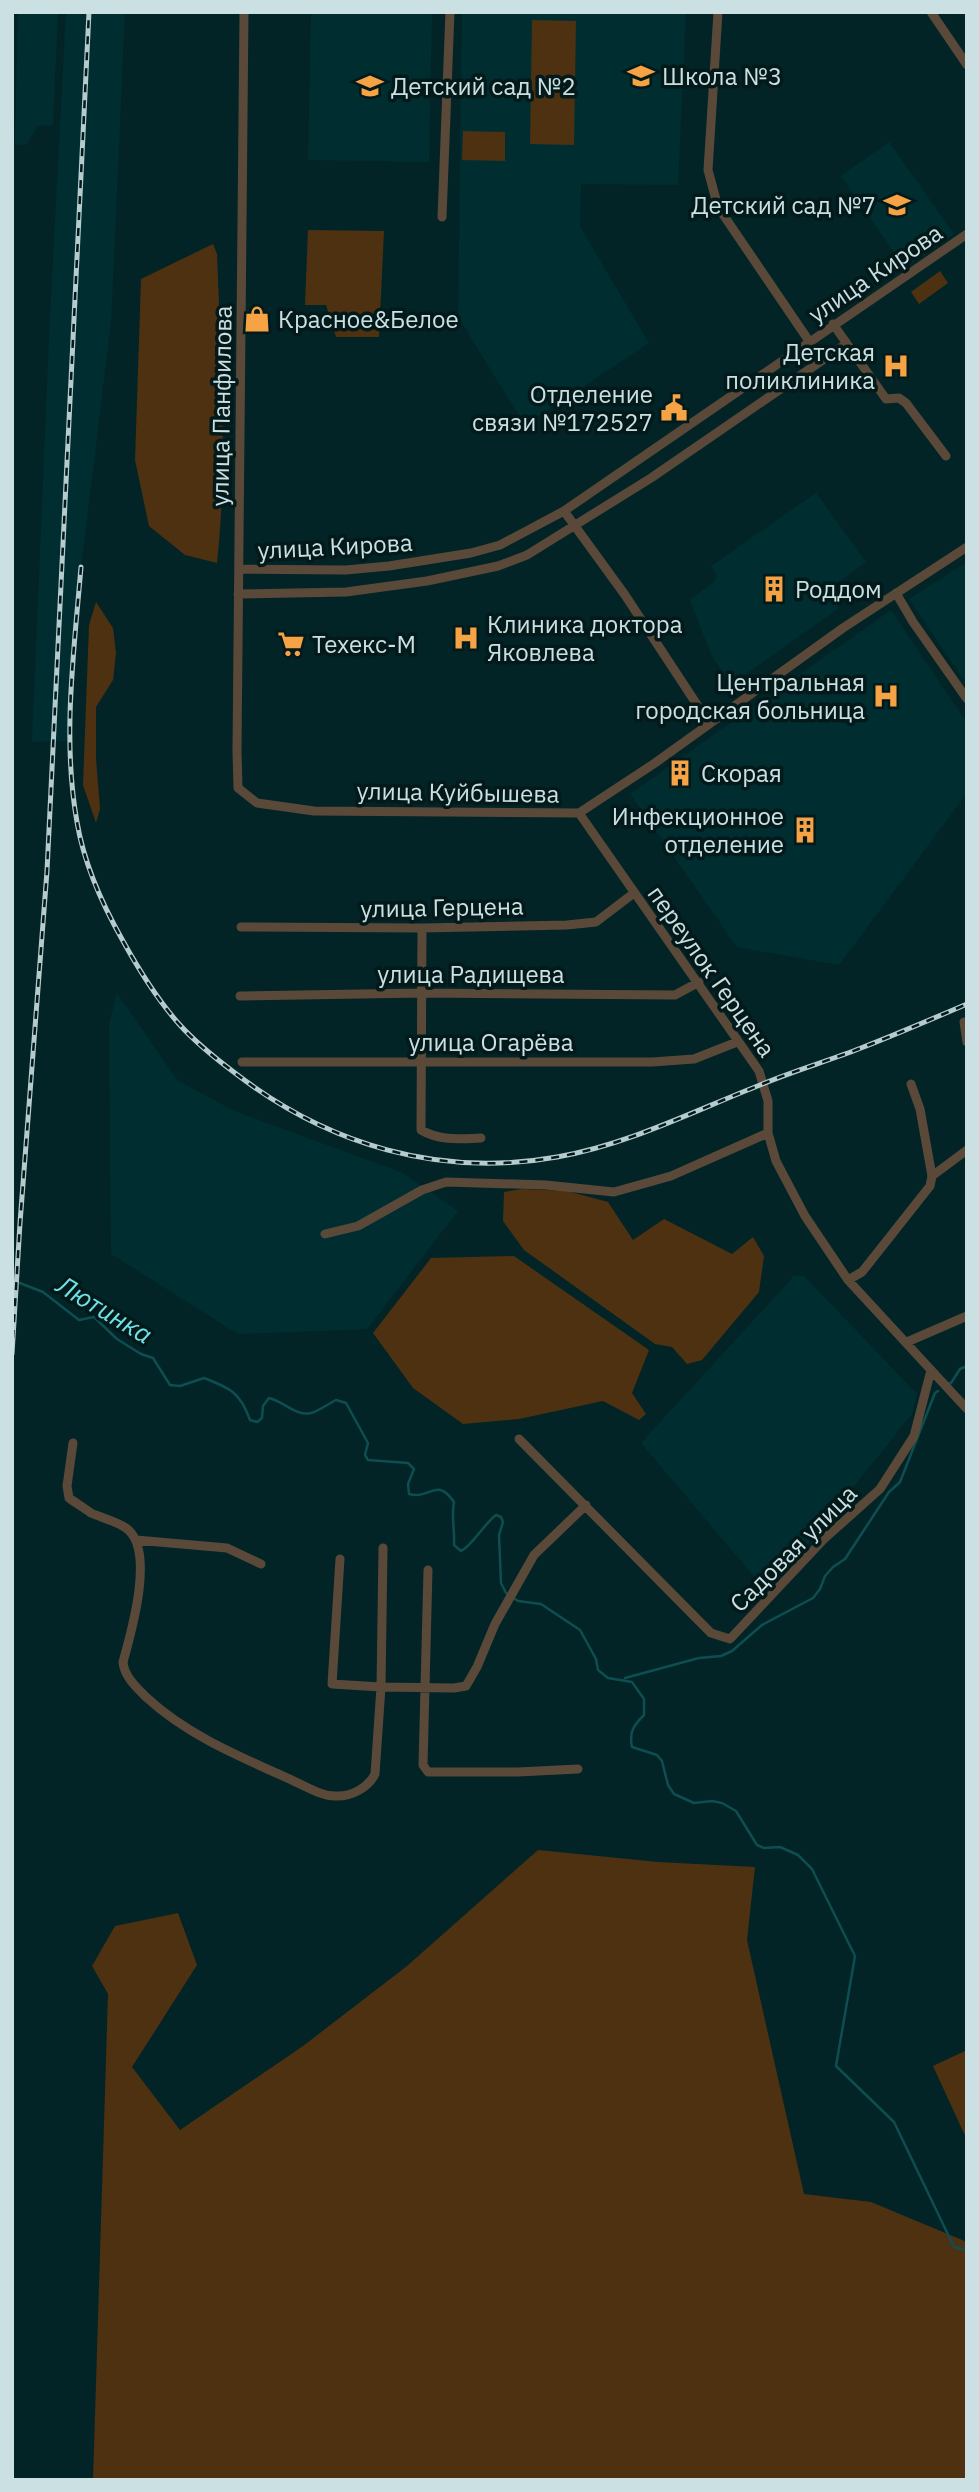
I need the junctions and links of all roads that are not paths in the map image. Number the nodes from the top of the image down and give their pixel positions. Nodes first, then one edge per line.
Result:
1 (244, 12) edge
2 (450, 12) edge
3 (718, 12) edge
4 (932, 12) edge
5 (967, 65) edge
6 (442, 217) dead end
7 (967, 234) edge
8 (833, 324) junction
9 (809, 341) junction
10 (846, 344) junction
11 (946, 456) dead end
12 (564, 511) junction
13 (577, 526) junction
14 (967, 547) edge
15 (239, 569) junction
16 (895, 593) junction
17 (238, 594) junction
18 (967, 699) edge
19 (709, 723) junction
20 (247, 797) joint
21 (579, 813) junction
22 (634, 893) junction
23 (241, 927) dead end
24 (422, 928) junction
25 (699, 982) junction
26 (422, 993) junction
27 (240, 996) dead end
28 (964, 1022) dead end
29 (737, 1042) junction
30 (967, 1042) edge
31 (421, 1061) junction
32 (242, 1062) dead end
33 (911, 1084) dead end
34 (768, 1133) junction
35 (481, 1138) dead end
36 (967, 1150) edge
37 (932, 1175) junction
38 (326, 1234) dead end
39 (848, 1280) junction
40 (967, 1316) edge
41 (907, 1342) junction
42 (931, 1370) junction
43 (967, 1409) edge
44 (519, 1439) dead end
45 (74, 1443) dead end
46 (586, 1505) junction
47 (136, 1540) junction
48 (383, 1548) dead end
49 (340, 1559) dead end
50 (261, 1564) dead end
51 (428, 1570) dead end
52 (380, 1688) junction
53 (424, 1688) junction
54 (578, 1769) dead end

1 - 15 street, улица Панфилова
2 - 6 street
3 - 9 street
4 - 5 street
7 - 8 street, улица Кирова
8 - 9 street, улица Кирова
8 - 10 street
9 - 12 street, улица Кирова
10 - 11 street
10 - 13 street, улица Кирова
12 - 13 street
12 - 15 street, улица Кирова
13 - 17 street, улица Кирова
13 - 19 street
14 - 16 street, улица Куйбышева
15 - 17 street, улица Панфилова
16 - 18 street
16 - 19 street, улица Куйбышева
17 - 20 street, улица Панфилова
19 - 21 street, улица Куйбышева
20 - 21 street, улица Куйбышева
21 - 22 street, переулок Герцена
22 - 24 street, улица Герцена
22 - 25 street, переулок Герцена
23 - 24 street, улица Герцена
24 - 26 street
25 - 26 street, улица Радищева
25 - 29 street, переулок Герцена
26 - 27 street, улица Радищева
26 - 31 street
28 - 30 street
29 - 31 street, улица Огарёва
29 - 34 street, переулок Герцена
31 - 32 street, улица Огарёва
31 - 35 street
33 - 37 street
34 - 38 street
34 - 39 street
36 - 37 street
37 - 39 street
39 - 41 street
40 - 41 street
41 - 42 street
42 - 43 street
42 - 46 street, Садовая улица
44 - 46 street, Садовая улица
45 - 47 street
46 - 53 street
47 - 50 street
47 - 52 street
48 - 52 street
49 - 52 street
51 - 53 street
52 - 53 street
53 - 54 street

